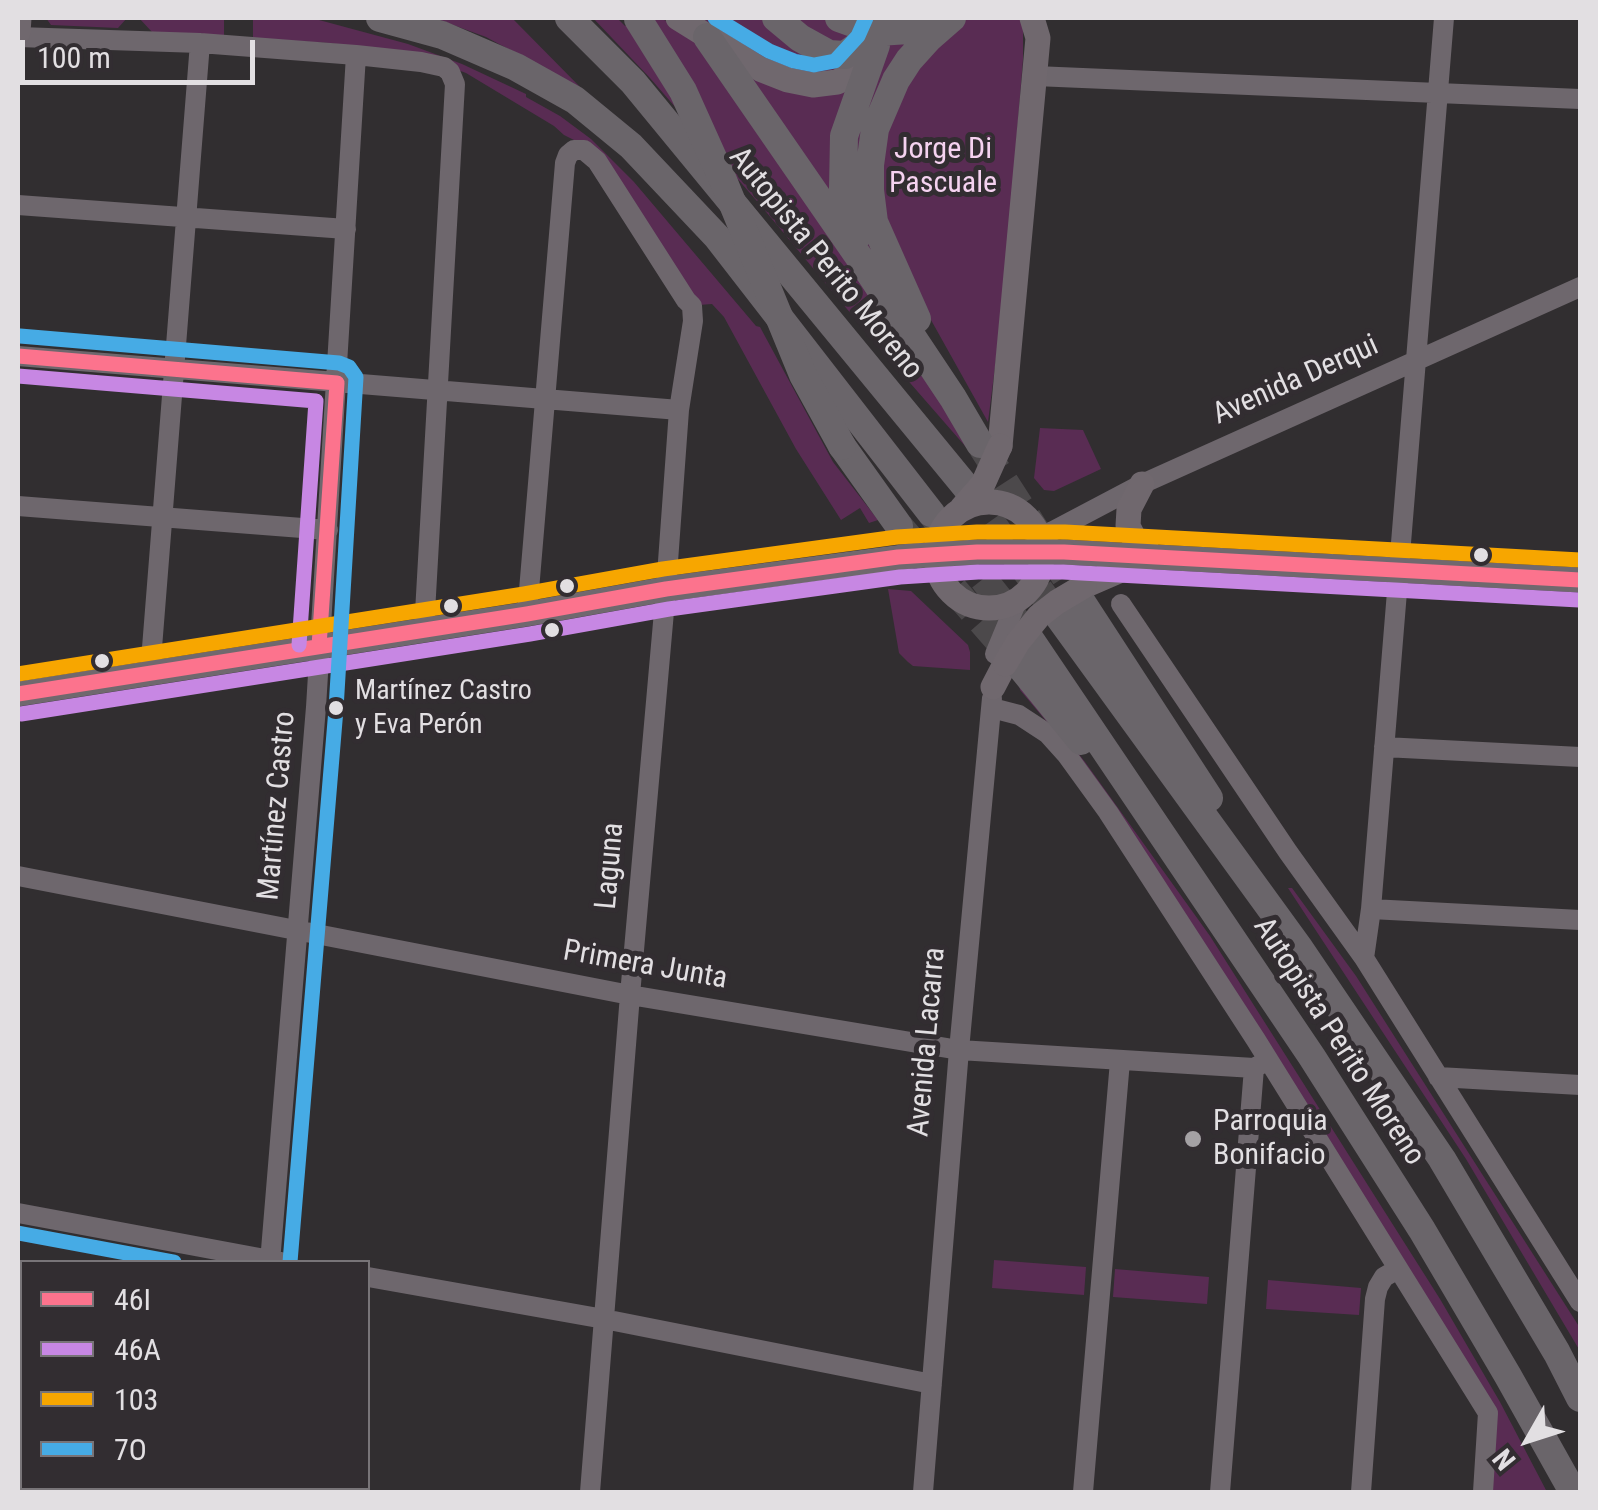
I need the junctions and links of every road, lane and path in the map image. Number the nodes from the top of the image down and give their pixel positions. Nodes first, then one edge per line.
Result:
1 (19, 18) edge
2 (380, 18) edge
3 (569, 18) edge
4 (637, 18) edge
5 (678, 18) edge
6 (776, 18) edge
7 (840, 18) edge
8 (951, 18) edge
9 (1444, 18) edge
10 (1040, 24) edge
11 (700, 27) edge
12 (18, 34) edge
13 (200, 43) junction
14 (872, 44) junction
15 (356, 55) junction
16 (1035, 76) junction
17 (1438, 94) junction
18 (1580, 98) edge
19 (18, 205) edge
20 (186, 217) junction
21 (346, 229) junction
22 (861, 260) junction
23 (1580, 287) edge
24 (18, 356) edge
25 (1417, 359) junction
26 (176, 369) junction
27 (337, 383) junction
28 (437, 391) junction
29 (545, 398) junction
30 (953, 398) junction
31 (679, 410) junction
32 (990, 446) junction
33 (1142, 484) junction
34 (964, 498) junction
35 (18, 506) edge
36 (1015, 508) junction
37 (930, 513) tunnel mouth
38 (162, 519) junction
39 (900, 526) tunnel mouth
40 (328, 530) junction
41 (1049, 543) junction
42 (923, 555) junction
43 (1154, 557) junction
44 (1400, 570) junction
45 (1580, 580) edge
46 (666, 590) junction
47 (1073, 599) junction
48 (1017, 600) junction
49 (1121, 604) dead end
50 (526, 614) junction
51 (424, 630) junction
52 (320, 646) junction
53 (1006, 669) junction
54 (150, 674) junction
55 (18, 694) edge
56 (1384, 747) junction
57 (1580, 757) edge
58 (18, 876) edge
59 (1371, 909) junction
60 (1580, 920) edge
61 (298, 930) junction
62 (1364, 958) junction
63 (630, 995) junction
64 (959, 1050) junction
65 (1120, 1061) junction
66 (1260, 1065) junction
67 (1438, 1077) junction
68 (1580, 1084) edge
69 (18, 1213) edge
70 (264, 1260) edge
71 (274, 1260) edge
72 (1398, 1269) junction
73 (370, 1277) edge
74 (1580, 1302) edge
75 (604, 1319) junction
76 (932, 1384) junction
77 (1580, 1398) edge
78 (590, 1492) edge
79 (923, 1492) edge
80 (1084, 1492) edge
81 (1220, 1492) edge
82 (1361, 1492) edge
83 (1483, 1492) edge
84 (1573, 1492) edge

1 - 12 main road
2 - 37 highway
3 - 34 highway, Autopista Perito Moreno
4 - 39 highway, bridge
5 - 11 main road
6 - 14 highway
7 - 8 highway
8 - 30 highway
9 - 17 street
10 - 16 main road
11 - 14 main road
11 - 22 highway
12 - 13 street
13 - 15 street
13 - 20 street
14 - 22 highway
15 - 21 street, Martínez Castro
15 - 28 street
16 - 17 street
16 - 32 main road
17 - 18 street
17 - 25 street
19 - 20 street
20 - 21 street
20 - 26 street
21 - 27 street, Martínez Castro
22 - 30 highway
23 - 25 street, Avenida Derqui
24 - 26 street
25 - 33 street, Avenida Derqui
25 - 44 street
26 - 27 street
26 - 38 street
27 - 28 street
27 - 40 street, Martínez Castro
28 - 29 street
28 - 51 street
29 - 31 street
29 - 31 street, Laguna
29 - 50 street
30 - 32 highway
31 - 46 street, Laguna
32 - 34 main road, bridge
32 - 36 main road
33 - 41 street, Avenida Derqui
33 - 43 main road
34 - 36 main road, bridge
34 - 42 main road, bridge
35 - 38 street
36 - 41 main road, bridge
38 - 40 street
38 - 54 street
40 - 52 street, Martínez Castro
41 - 42 main road, bridge
41 - 43 main road
41 - 48 main road, bridge
42 - 46 main road
42 - 48 main road, bridge
43 - 44 main road
43 - 47 main road
44 - 45 main road
44 - 56 street
46 - 50 main road
46 - 63 street, Laguna
47 - 53 main road, bridge
47 - 77 highway, Autopista Perito Moreno
48 - 53 street, Avenida Lacarra, bridge
49 - 62 street
50 - 51 main road
51 - 52 main road
52 - 54 main road
52 - 61 street, Martínez Castro
53 - 64 street, Avenida Lacarra
53 - 66 street
53 - 84 highway, Autopista Perito Moreno
54 - 55 main road
56 - 57 street
56 - 59 street
58 - 61 street, Primera Junta
59 - 60 street
59 - 62 street
61 - 63 street, Primera Junta
61 - 71 street, Martínez Castro
62 - 67 street
63 - 64 street, Primera Junta
63 - 75 street, Laguna
64 - 65 street, Primera Junta
64 - 76 street, Avenida Lacarra
65 - 66 street, Primera Junta
65 - 80 street
66 - 72 street
66 - 81 street
67 - 68 street
67 - 74 street
69 - 70 street
72 - 82 street
72 - 83 street
73 - 75 street
75 - 76 street
75 - 78 street, Laguna
76 - 79 street, Avenida Lacarra

